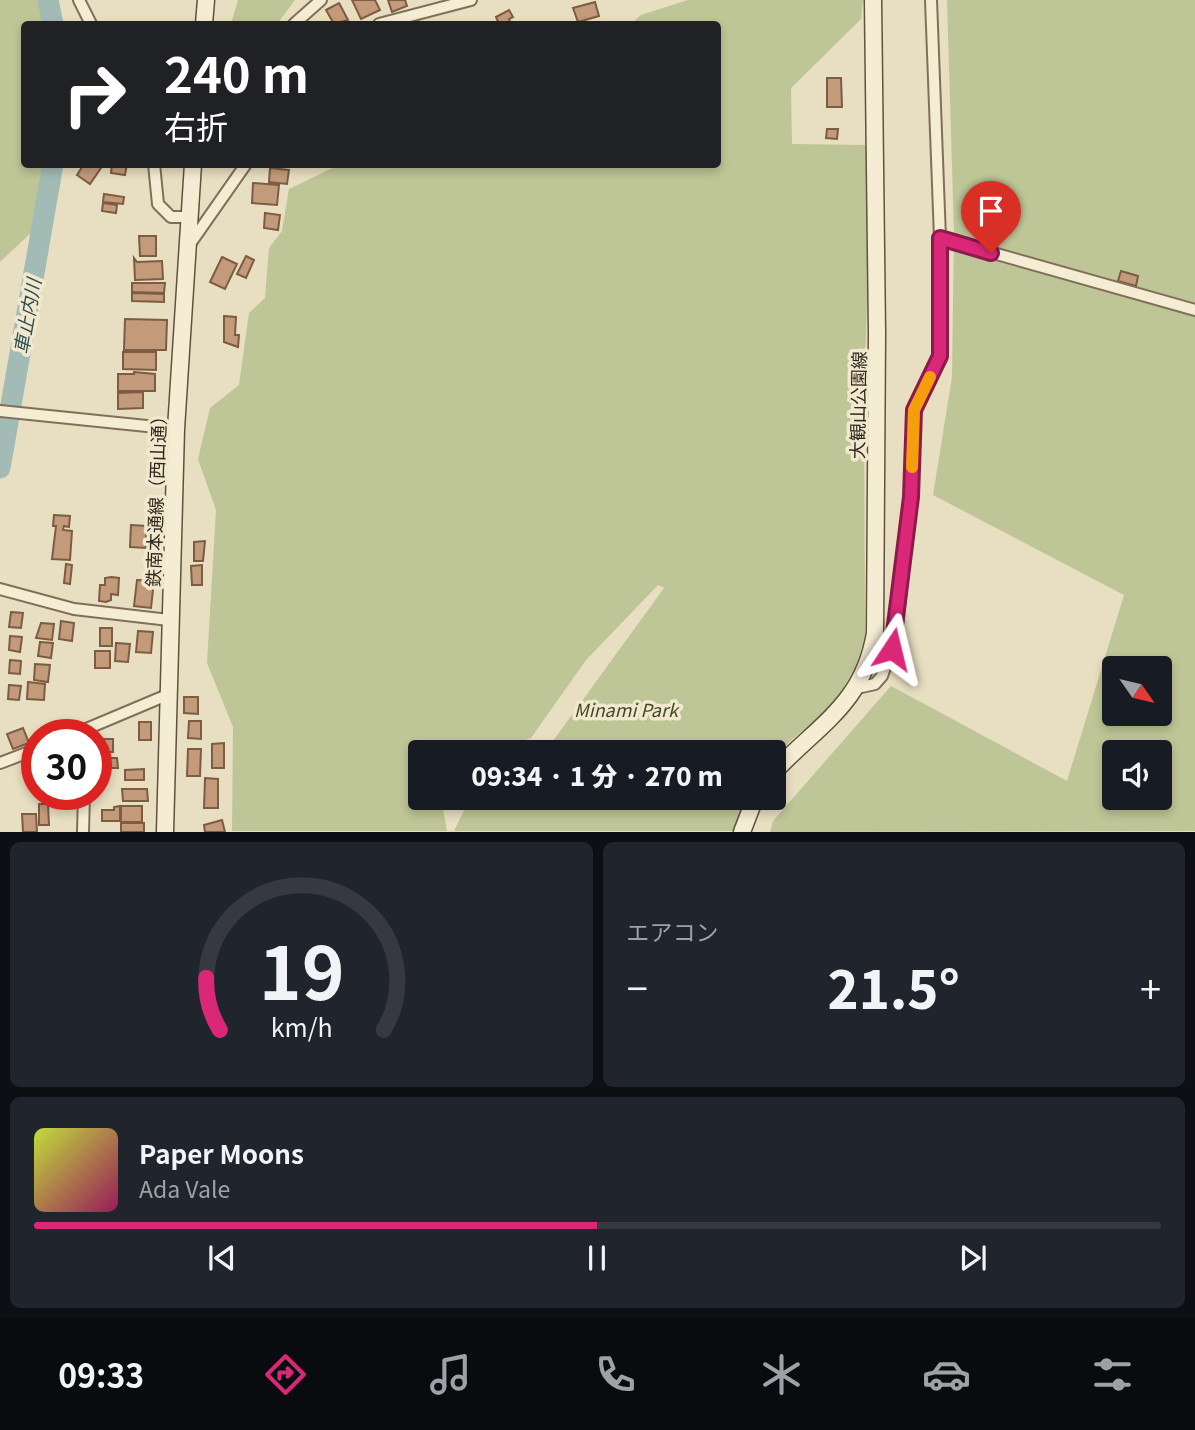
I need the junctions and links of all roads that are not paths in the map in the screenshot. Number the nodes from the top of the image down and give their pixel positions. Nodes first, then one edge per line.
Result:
1 (79, 0) edge
2 (206, 0) edge
3 (321, 0) edge
4 (471, 0) edge
5 (873, 0) edge
6 (932, 0) edge
7 (89, 21) edge
8 (204, 21) edge
9 (297, 21) edge
10 (390, 21) edge
11 (154, 168) edge
12 (193, 168) edge
13 (243, 168) edge
14 (189, 217) junction
15 (940, 238) junction
16 (190, 244) junction
17 (1195, 310) edge
18 (2, 411) edge
19 (176, 429) junction
20 (0, 589) edge
21 (169, 620) junction
22 (857, 688) junction
23 (167, 695) junction
24 (112, 720) edge
25 (21, 755) edge
26 (786, 760) edge
27 (0, 763) edge
28 (84, 810) edge
29 (750, 810) edge
30 (83, 831) edge
31 (165, 831) edge
32 (742, 831) edge

1 - 7 street
2 - 8 main road
3 - 9 street
4 - 10 street
5 - 22 main road, 大観山公園線
6 - 15 street
11 - 14 street
12 - 14 main road, 鉄南本通線（西山通）
13 - 16 street
14 - 16 main road, 鉄南本通線（西山通）
15 - 17 street
15 - 22 street
16 - 19 main road, 鉄南本通線（西山通）
18 - 19 street
19 - 21 main road, 鉄南本通線（西山通）
20 - 21 street
21 - 23 main road, 鉄南本通線（西山通）
22 - 26 main road, 大観山公園線
23 - 24 street
23 - 31 main road, 鉄南本通線（西山通）
25 - 27 street
28 - 30 street
29 - 32 main road

